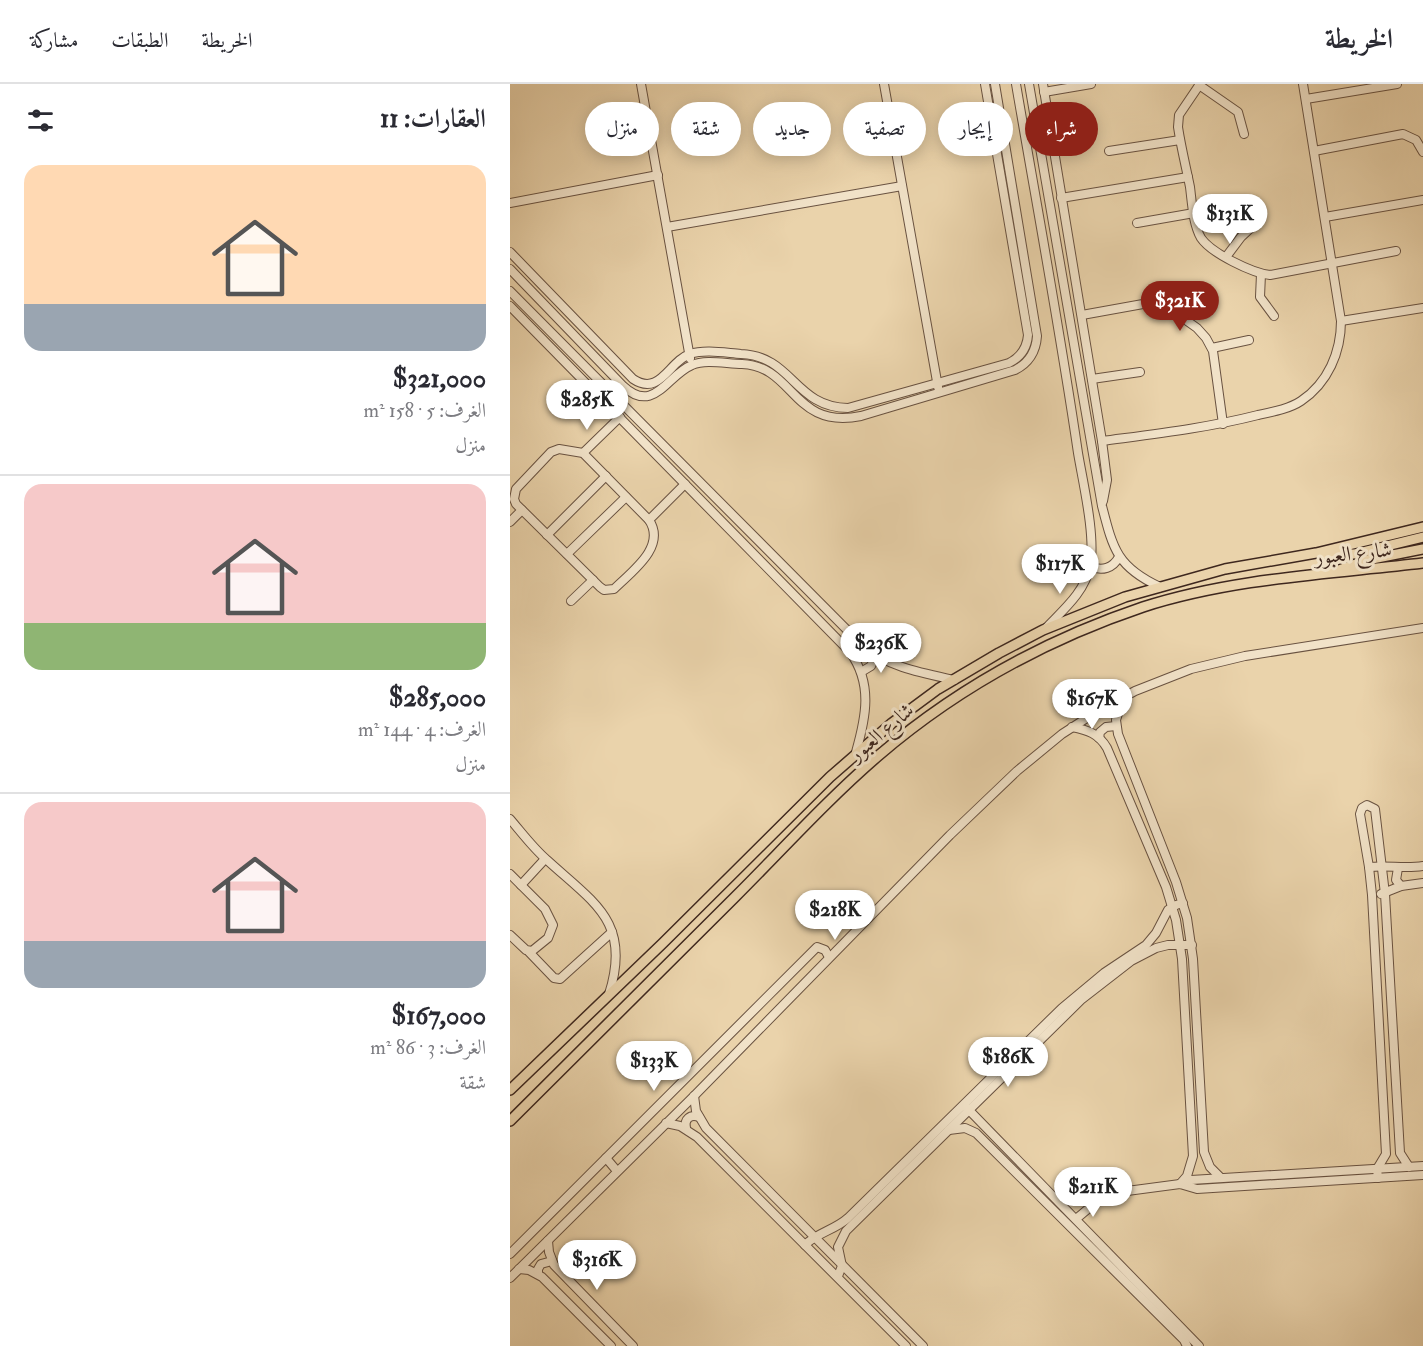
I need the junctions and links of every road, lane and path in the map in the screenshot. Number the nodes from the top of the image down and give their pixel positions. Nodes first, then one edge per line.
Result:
1 (641, 84) edge
2 (884, 84) edge
3 (985, 84) edge
4 (995, 84) edge
5 (1016, 84) edge
6 (1029, 84) edge
7 (1091, 84) edge
8 (1199, 84) edge
9 (1303, 84) edge
10 (1397, 84) edge
11 (1044, 88) edge
12 (1306, 99) junction
13 (989, 102) edge
14 (998, 102) edge
15 (1244, 134) dead end
16 (1180, 140) junction
17 (1109, 151) dead end
18 (1314, 151) junction
19 (1423, 152) edge
20 (999, 156) edge
21 (1006, 156) edge
22 (658, 175) junction
23 (1188, 177) junction
24 (902, 186) junction
25 (1061, 198) junction
26 (1423, 200) edge
27 (510, 203) edge
28 (1194, 213) junction
29 (1325, 217) junction
30 (1257, 222) dead end
31 (1137, 223) dead end
32 (667, 226) junction
33 (1396, 251) dead end
34 (510, 252) edge
35 (1226, 257) junction
36 (1333, 262) junction
37 (510, 269) edge
38 (1261, 274) junction
39 (510, 291) edge
40 (1027, 301) junction
41 (510, 306) edge
42 (1423, 308) edge
43 (1082, 315) junction
44 (1274, 316) dead end
45 (1341, 321) junction
46 (1249, 340) dead end
47 (1212, 348) junction
48 (690, 354) junction
49 (692, 365) junction
50 (1140, 372) dead end
51 (1092, 379) junction
52 (938, 383) junction
53 (939, 392) junction
54 (620, 417) junction
55 (1223, 424) junction
56 (1102, 441) junction
57 (583, 453) junction
58 (606, 476) junction
59 (685, 484) junction
60 (626, 497) junction
61 (1102, 506) junction
62 (522, 510) junction
63 (649, 520) junction
64 (510, 522) edge
65 (1423, 527) edge
66 (547, 535) junction
67 (1423, 537) edge
68 (1423, 549) edge
69 (1316, 553) junction
70 (567, 554) junction
71 (1119, 556) junction
72 (1423, 563) edge
73 (1250, 564) junction
74 (1090, 566) junction
75 (1331, 574) junction
76 (593, 580) junction
77 (1252, 582) junction
78 (1160, 587) junction
79 (571, 601) dead end
80 (1423, 628) edge
81 (1043, 630) junction
82 (876, 655) junction
83 (861, 672) junction
84 (954, 680) junction
85 (1123, 698) junction
86 (1116, 726) junction
87 (1072, 727) junction
88 (1099, 738) junction
89 (856, 752) junction
90 (510, 819) edge
91 (545, 859) junction
92 (1382, 866) junction
93 (1423, 866) edge
94 (1370, 867) junction
95 (1398, 868) junction
96 (510, 874) edge
97 (1423, 883) edge
98 (521, 885) junction
99 (1401, 886) junction
100 (1385, 894) junction
101 (1372, 895) junction
102 (1184, 903) junction
103 (1172, 907) junction
104 (612, 932) junction
105 (510, 934) edge
106 (1152, 938) junction
107 (1192, 945) junction
108 (1180, 946) junction
109 (1156, 948) junction
110 (529, 951) junction
111 (829, 957) junction
112 (805, 960) junction
113 (813, 974) junction
114 (609, 996) junction
115 (1195, 1000) junction
116 (1185, 1001) junction
117 (1036, 1038) junction
118 (1187, 1046) junction
119 (1197, 1046) junction
120 (1200, 1088) junction
121 (1189, 1089) junction
122 (510, 1090) edge
123 (694, 1096) junction
124 (966, 1107) junction
125 (699, 1117) junction
126 (510, 1121) edge
127 (666, 1123) junction
128 (686, 1128) junction
129 (947, 1131) junction
130 (1400, 1153) junction
131 (1386, 1154) junction
132 (606, 1158) junction
133 (1191, 1163) junction
134 (1208, 1163) junction
135 (1423, 1166) edge
136 (1409, 1167) junction
137 (618, 1171) junction
138 (1378, 1173) junction
139 (1423, 1175) edge
140 (1220, 1177) junction
141 (1180, 1184) junction
142 (855, 1216) junction
143 (1076, 1219) junction
144 (832, 1230) junction
145 (815, 1237) junction
146 (842, 1238) junction
147 (548, 1241) junction
148 (805, 1245) junction
149 (1102, 1252) junction
150 (510, 1254) edge
151 (552, 1262) junction
152 (841, 1262) junction
153 (519, 1269) junction
154 (538, 1274) junction
155 (838, 1276) junction
156 (510, 1278) edge
157 (1178, 1329) junction
158 (611, 1346) edge
159 (633, 1346) edge
160 (906, 1346) edge
161 (923, 1346) edge
162 (1187, 1346) edge
163 (1199, 1346) edge

1 - 22 street
2 - 24 street
3 - 13 street
4 - 14 street
5 - 74 street
6 - 61 street
7 - 11 street
8 - 15 street
8 - 16 street
9 - 12 street
10 - 12 street
11 - 25 street
12 - 18 street
16 - 17 street
16 - 23 street
18 - 19 street
18 - 29 street
20 - 40 street
21 - 40 street
22 - 27 street
22 - 32 street
23 - 25 street
23 - 28 street
24 - 32 street
24 - 52 street
25 - 43 street
26 - 29 street
28 - 31 street
28 - 35 street
29 - 36 street
30 - 35 street
32 - 48 street
33 - 36 street
34 - 48 street
35 - 38 street
36 - 38 street
36 - 45 street
37 - 49 street
38 - 44 street
39 - 82 street
40 - 52 street
40 - 53 street
41 - 54 street
42 - 45 street
43 - 47 street
43 - 51 street
45 - 55 street
46 - 47 street
47 - 55 street
48 - 49 street
48 - 52 street
49 - 53 street
50 - 51 street
51 - 56 street
52 - 53 street
54 - 57 street
54 - 59 street
55 - 56 street
56 - 61 street
57 - 58 street
57 - 62 street
58 - 60 street
58 - 66 street
59 - 63 street
59 - 83 street
60 - 63 street
60 - 70 street
61 - 71 street
62 - 64 street
62 - 66 street
63 - 76 street
65 - 69 main road, شارع العبور
66 - 70 street
67 - 69 main road
68 - 75 main road
69 - 73 main road, شارع العبور
70 - 76 street
71 - 74 street
71 - 78 street
72 - 75 main road, شارع العبور
73 - 77 main road
73 - 78 main road, شارع العبور
74 - 81 street
75 - 77 main road, شارع العبور
76 - 79 street
77 - 126 main road, شارع العبور
78 - 81 main road, شارع العبور
80 - 85 street
81 - 84 main road, شارع العبور
82 - 83 street
82 - 84 street
83 - 89 street
84 - 89 main road, شارع العبور
85 - 86 street
85 - 87 street
86 - 88 street
86 - 102 street
87 - 88 street
87 - 111 street
88 - 103 street
89 - 114 main road, شارع العبور
90 - 91 street
91 - 98 street
91 - 104 street
92 - 94 street
92 - 94 street
92 - 95 street
92 - 100 street
93 - 95 street
94 - 101 street
95 - 99 street
96 - 98 street
97 - 99 street
98 - 110 street
99 - 100 street
100 - 101 street
100 - 130 street
101 - 131 street
102 - 103 street
102 - 107 street
103 - 106 street
103 - 108 street
104 - 110 street
104 - 114 street
105 - 110 street
106 - 109 street
106 - 117 street
107 - 108 street
107 - 115 street
108 - 109 street
108 - 116 street
109 - 117 street
111 - 112 street
111 - 113 street
112 - 113 street
112 - 132 street
113 - 123 street
114 - 122 main road, شارع العبور
115 - 116 street
115 - 119 street
116 - 118 street
117 - 124 street
118 - 119 street
118 - 121 street
119 - 120 street
120 - 121 street
120 - 134 street
121 - 133 street
123 - 125 street
123 - 127 street
124 - 129 street
124 - 142 street
124 - 143 street
125 - 128 street
125 - 145 street
127 - 128 street
127 - 137 street
128 - 148 street
129 - 142 street
129 - 149 street
130 - 131 street
130 - 136 street
131 - 138 street
132 - 137 street
132 - 150 street
133 - 134 street
133 - 141 street
134 - 140 street
135 - 136 street
136 - 138 street
137 - 147 street
138 - 139 street
138 - 140 street
138 - 141 street
140 - 141 street
141 - 143 street
142 - 144 street
142 - 146 street
143 - 149 street
144 - 145 street
144 - 146 street
145 - 148 street
145 - 152 street
146 - 152 street
147 - 151 street
147 - 153 street
148 - 155 street
149 - 157 street
151 - 154 street
151 - 159 street
152 - 155 street
152 - 161 street
153 - 154 street
153 - 156 street
154 - 158 street
155 - 160 street
157 - 162 street
157 - 163 street

